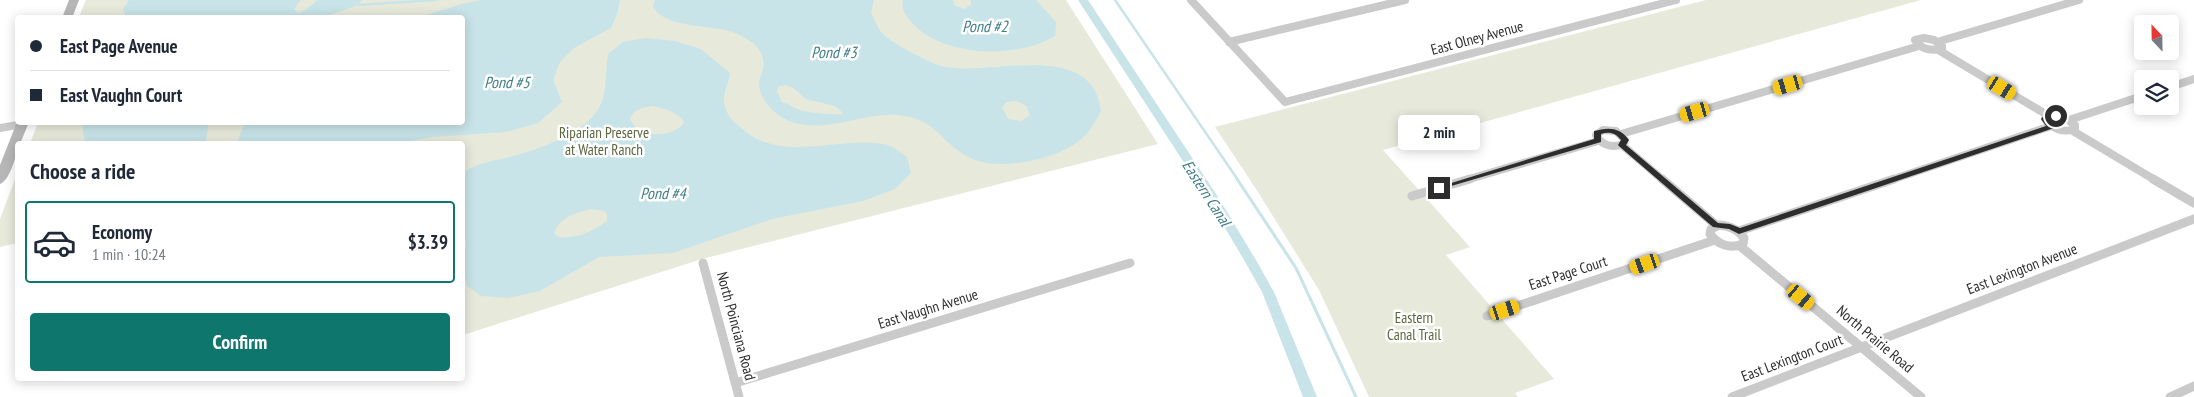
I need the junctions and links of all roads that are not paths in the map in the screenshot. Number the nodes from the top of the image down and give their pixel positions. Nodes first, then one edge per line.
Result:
1 (74, 0) edge
2 (1190, 0) edge
3 (1405, 0) edge
4 (1676, 0) edge
5 (2079, 0) edge
6 (68, 15) edge
7 (1229, 42) junction
8 (1937, 42) junction
9 (1919, 46) junction
10 (1940, 51) junction
11 (2194, 79) edge
12 (2179, 84) edge
13 (2134, 99) edge
14 (2048, 116) junction
15 (2069, 120) junction
16 (15, 125) edge
17 (22, 125) edge
18 (2051, 126) junction
19 (0, 128) edge
20 (2073, 131) junction
21 (1621, 134) junction
22 (16, 141) edge
23 (1598, 141) junction
24 (15, 143) edge
25 (1622, 145) junction
26 (0, 180) edge
27 (1412, 196) dead end
28 (2194, 203) edge
29 (2194, 219) edge
30 (1716, 225) junction
31 (1739, 231) junction
32 (1715, 240) junction
33 (1740, 246) junction
34 (703, 263) dead end
35 (1130, 263) dead end
36 (1487, 316) dead end
37 (1862, 348) junction
38 (736, 383) junction
39 (2194, 386) edge
40 (739, 397) edge
41 (1732, 397) edge
42 (1921, 397) edge
43 (2170, 397) edge

1 - 6 main road
2 - 7 street
3 - 7 street
4 - 7 street, East Olney Avenue
5 - 8 street
8 - 9 street
8 - 10 street
9 - 10 street
9 - 21 street
10 - 14 street
11 - 12 street
13 - 15 street
14 - 15 street
14 - 18 street
15 - 20 street
16 - 19 street
17 - 22 main road
18 - 20 street
18 - 31 street
20 - 28 street
21 - 23 street
21 - 25 street
23 - 25 street
23 - 27 street
24 - 26 main road
25 - 30 street
29 - 37 street, East Lexington Avenue
30 - 31 street
30 - 32 street
31 - 33 street
32 - 33 street
32 - 36 street, East Page Court
33 - 37 street, North Prairie Road
34 - 38 street, North Poinciana Road
35 - 38 street, East Vaughn Avenue
37 - 41 street, East Lexington Court
37 - 42 street, North Prairie Road
38 - 40 street, North Poinciana Road
39 - 43 street

